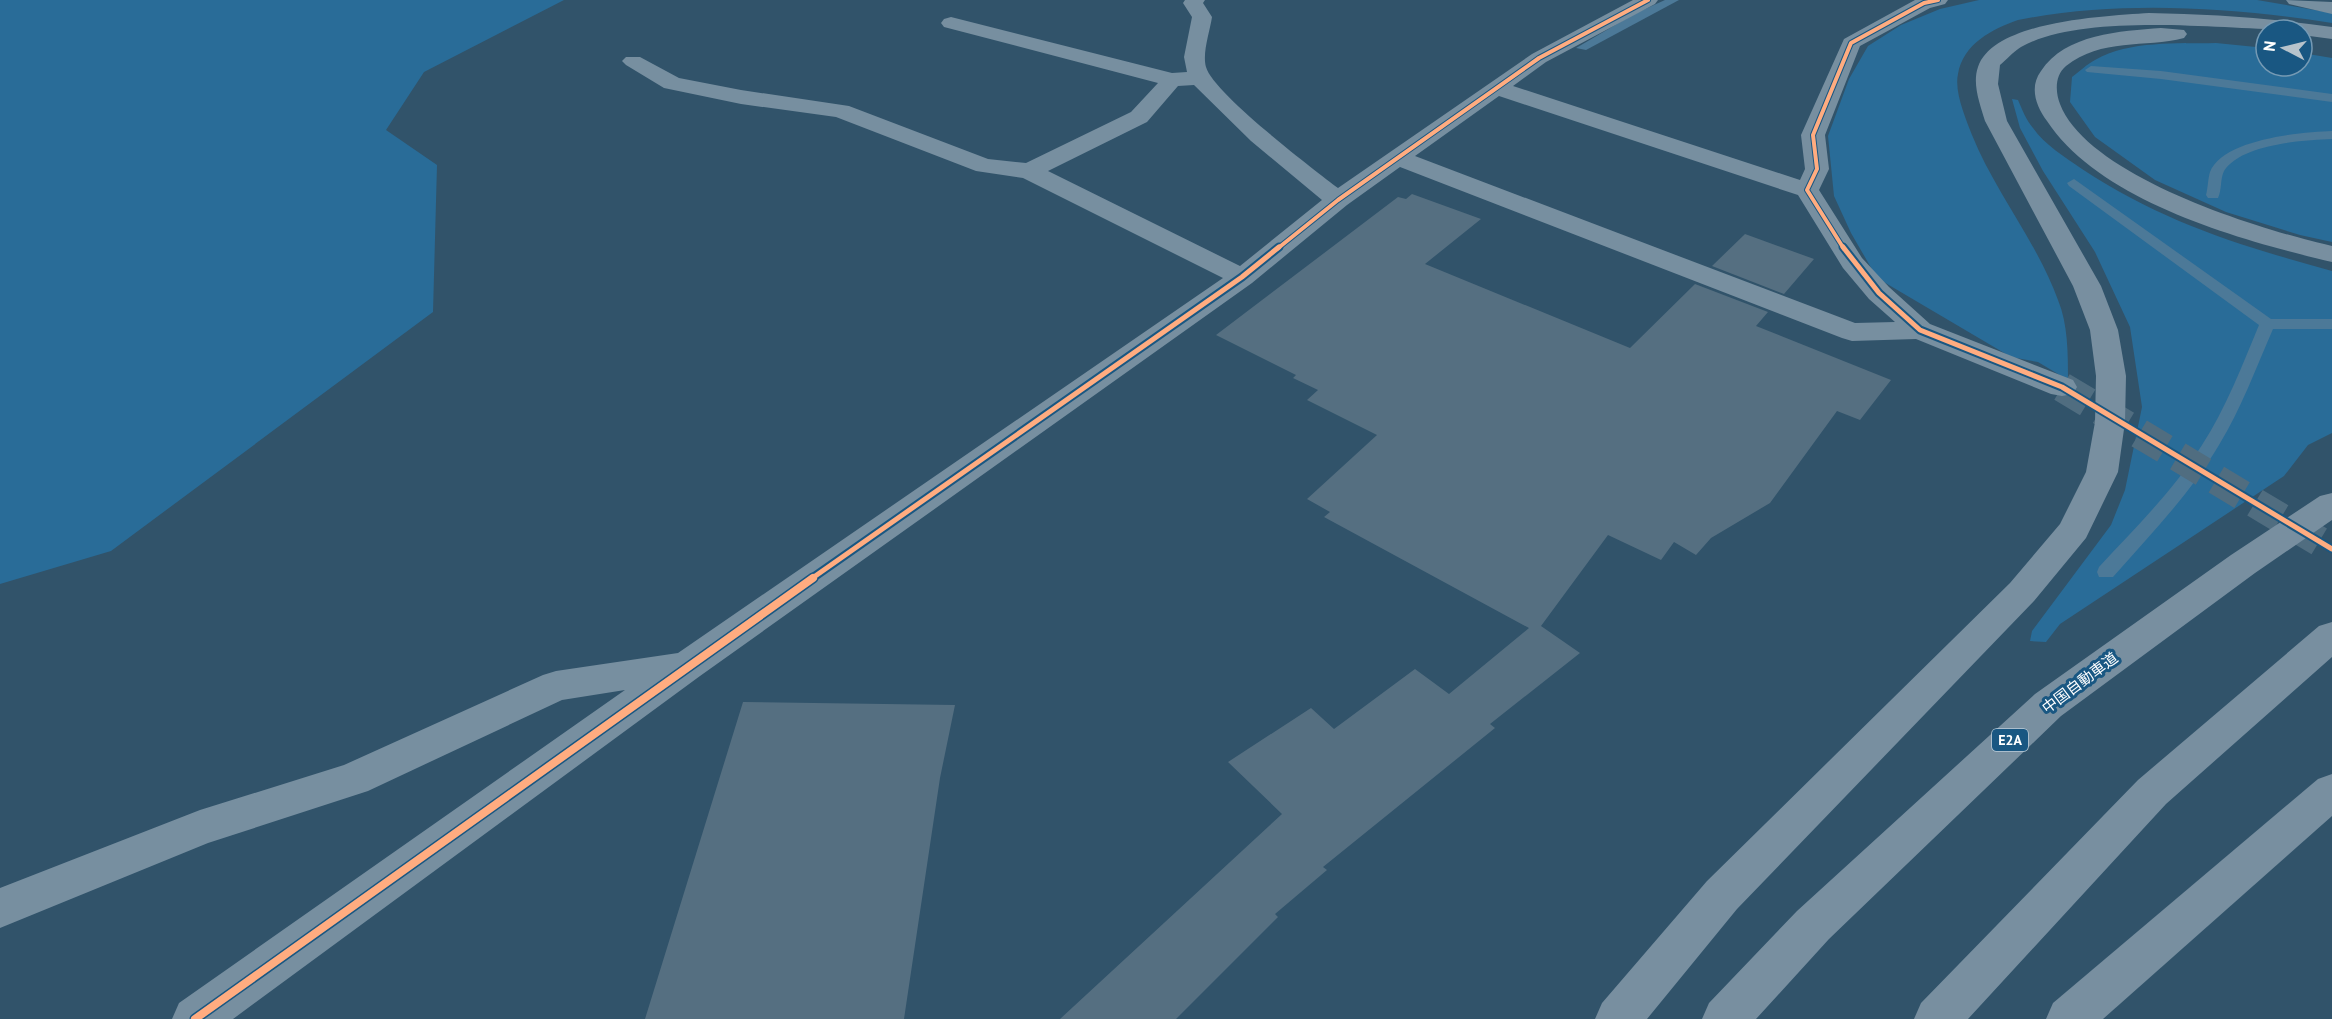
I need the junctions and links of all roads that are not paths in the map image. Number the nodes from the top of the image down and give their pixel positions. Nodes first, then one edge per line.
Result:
1 (1195, 0) edge
2 (1648, 0) edge
3 (1938, 0) edge
4 (2296, 0) edge
5 (2332, 8) edge
6 (951, 23) dead end
7 (2332, 33) edge
8 (2254, 37) edge
9 (2314, 46) edge
10 (2332, 49) edge
11 (633, 61) dead end
12 (1201, 78) junction
13 (1172, 80) junction
14 (1496, 88) junction
15 (1398, 158) junction
16 (1029, 171) junction
17 (1807, 190) junction
18 (1338, 200) junction
19 (2332, 254) edge
20 (1242, 277) junction
21 (1920, 330) junction
22 (2062, 387) tunnel mouth
23 (2332, 504) edge
24 (2332, 636) edge
25 (687, 666) junction
26 (2332, 791) edge
27 (0, 908) edge
28 (195, 1019) edge
29 (1618, 1019) edge
30 (1725, 1019) edge
31 (1937, 1019) edge
32 (2069, 1019) edge

1 - 12 street
2 - 14 street
3 - 17 street
4 - 5 street
6 - 13 street
7 - 29 highway
8 - 19 highway
9 - 10 highway
11 - 16 street
12 - 13 street
12 - 18 street
13 - 16 street
14 - 15 street
14 - 17 street
15 - 18 street
15 - 21 street
16 - 20 street
17 - 21 street
18 - 20 street
20 - 25 street
21 - 22 street
23 - 30 highway, 中国自動車道 / E2A
24 - 31 highway
25 - 27 street
25 - 28 street
26 - 32 highway

